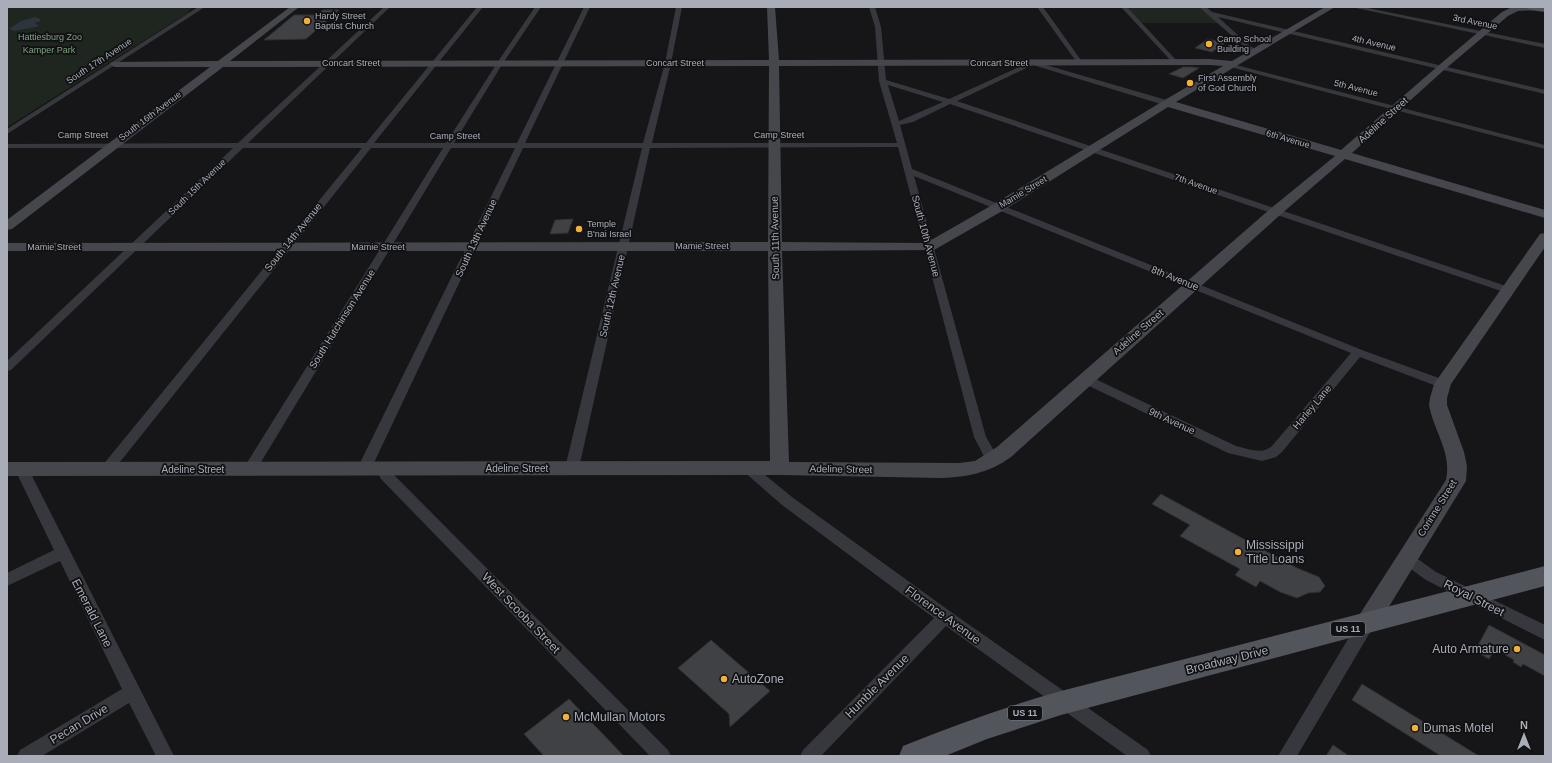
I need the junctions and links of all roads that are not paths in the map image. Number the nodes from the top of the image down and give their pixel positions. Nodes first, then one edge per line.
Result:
1 (202, 7) edge
2 (295, 7) edge
3 (387, 7) edge
4 (480, 7) edge
5 (538, 7) edge
6 (587, 7) edge
7 (679, 7) edge
8 (771, 7) edge
9 (872, 7) edge
10 (1040, 7) edge
11 (1124, 7) edge
12 (1202, 7) edge
13 (1331, 7) edge
14 (1354, 7) edge
15 (1538, 8) edge
16 (1510, 10) edge
17 (1211, 14) junction
18 (1287, 32) junction
19 (1483, 33) junction
20 (1545, 46) edge
21 (1256, 51) junction
22 (1175, 62) junction
23 (328, 63) junction
24 (434, 63) junction
25 (500, 63) junction
26 (559, 63) junction
27 (668, 63) junction
28 (774, 63) junction
29 (881, 63) junction
30 (1032, 63) junction
31 (1080, 63) junction
32 (115, 64) junction
33 (221, 64) junction
34 (1234, 65) junction
35 (1441, 68) junction
36 (883, 81) junction
37 (1545, 92) edge
38 (949, 101) junction
39 (1167, 103) junction
40 (1396, 108) junction
41 (896, 124) junction
42 (7, 132) edge
43 (112, 145) junction
44 (774, 145) junction
45 (902, 145) junction
46 (7, 146) edge
47 (239, 146) junction
48 (366, 146) junction
49 (448, 146) junction
50 (519, 146) junction
51 (647, 146) junction
52 (1545, 147) edge
53 (1092, 149) junction
54 (1343, 155) junction
55 (908, 171) junction
56 (999, 207) junction
57 (1275, 212) junction
58 (1545, 214) edge
59 (7, 226) edge
60 (1545, 237) edge
61 (623, 246) junction
62 (775, 246) junction
63 (7, 247) edge
64 (133, 247) junction
65 (284, 247) junction
66 (386, 247) junction
67 (472, 247) junction
68 (929, 247) junction
69 (1192, 285) junction
70 (1508, 290) junction
71 (1358, 352) junction
72 (7, 367) edge
73 (1085, 379) junction
74 (1443, 384) junction
75 (1262, 456) joint
76 (993, 461) junction
77 (572, 468) junction
78 (748, 468) junction
79 (780, 468) junction
80 (7, 469) edge
81 (24, 469) junction
82 (107, 469) junction
83 (250, 469) junction
84 (364, 469) junction
85 (383, 469) junction
86 (62, 553) junction
87 (1406, 558) junction
88 (1545, 576) edge
89 (7, 580) edge
90 (1470, 596) junction
91 (945, 617) junction
92 (1366, 624) junction
93 (1545, 633) edge
94 (132, 692) junction
95 (1066, 701) junction
96 (26, 756) edge
97 (165, 756) edge
98 (662, 756) edge
99 (809, 756) edge
100 (913, 756) edge
101 (1142, 756) edge
102 (1288, 756) edge

1 - 32 street, South 17th Avenue
2 - 33 street, South 16th Avenue
3 - 23 street, South 15th Avenue
4 - 24 street, South 14th Avenue
5 - 25 street, South Hutchinson Avenue
6 - 26 street, South 13th Avenue
7 - 27 street, South 12th Avenue
8 - 28 street, South 11th Avenue
9 - 29 street, South 10th Avenue
10 - 31 street
11 - 22 street
12 - 17 street, 4th Avenue
13 - 18 street, Mamie Street
14 - 19 street, 3rd Avenue
15 - 16 street, Adeline Street
16 - 19 street, Adeline Street
17 - 18 street, 4th Avenue
17 - 21 street
18 - 21 street, Mamie Street
18 - 35 street, 4th Avenue
19 - 20 street, 3rd Avenue
19 - 35 street, Adeline Street
21 - 34 street, Mamie Street
22 - 31 street, Concart Street
22 - 34 street, Concart Street
23 - 24 street, Concart Street
23 - 33 street, Concart Street
23 - 47 street, South 15th Avenue
24 - 25 street, Concart Street
24 - 48 street, South 14th Avenue
25 - 26 street, Concart Street
25 - 49 street, South Hutchinson Avenue
26 - 27 street, Concart Street
26 - 50 street, South 13th Avenue
27 - 28 street, Concart Street
27 - 51 street, South 12th Avenue
28 - 29 street, Concart Street
28 - 44 street, South 11th Avenue
29 - 30 street, Concart Street
29 - 36 street, South 10th Avenue
30 - 31 street, Concart Street
30 - 38 street
30 - 39 street, 6th Avenue
32 - 33 street, Concart Street
32 - 42 street, South 17th Avenue
33 - 43 street, South 16th Avenue
34 - 39 street, Mamie Street
34 - 40 street, 5th Avenue
35 - 37 street, 4th Avenue
35 - 40 street, Adeline Street
36 - 38 street, 7th Avenue
36 - 41 street, South 10th Avenue
38 - 41 street
38 - 53 street, 7th Avenue
39 - 53 street, Mamie Street
39 - 54 street, 6th Avenue
40 - 52 street, 5th Avenue
40 - 54 street, Adeline Street
41 - 45 street, South 10th Avenue
43 - 46 street, Camp Street
43 - 47 street, Camp Street
43 - 59 street, South 16th Avenue
44 - 45 street, Camp Street
44 - 51 street, Camp Street
44 - 62 street, South 11th Avenue
45 - 55 street, South 10th Avenue
47 - 48 street, Camp Street
47 - 64 street, South 15th Avenue
48 - 49 street, Camp Street
48 - 65 street, South 14th Avenue
49 - 50 street, Camp Street
49 - 66 street, South Hutchinson Avenue
50 - 51 street, Camp Street
50 - 67 street, South 13th Avenue
51 - 61 street, South 12th Avenue
53 - 56 street, Mamie Street
53 - 57 street, 7th Avenue
54 - 57 street, Adeline Street
54 - 58 street, 6th Avenue
55 - 56 street, 8th Avenue
55 - 68 street, South 10th Avenue
56 - 68 street, Mamie Street
56 - 69 street, 8th Avenue
57 - 69 street, Adeline Street
57 - 70 street, 7th Avenue
60 - 70 street, Corinne Street
61 - 62 street, Mamie Street
61 - 67 street, Mamie Street
61 - 77 street, South 12th Avenue
62 - 68 street, Mamie Street
62 - 79 street, South 11th Avenue
63 - 64 street, Mamie Street
64 - 65 street, Mamie Street
64 - 72 street, South 15th Avenue
65 - 66 street, Mamie Street
65 - 82 street, South 14th Avenue
66 - 67 street, Mamie Street
66 - 83 street, South Hutchinson Avenue
67 - 84 street, South 13th Avenue
68 - 76 street, South 10th Avenue
69 - 71 street, 8th Avenue
69 - 73 street, Adeline Street
70 - 74 street, Corinne Street
71 - 74 street, 8th Avenue
71 - 75 street, Harley Lane
73 - 75 street, 9th Avenue
73 - 76 street, Adeline Street
74 - 87 street, Corinne Street
76 - 79 street, Adeline Street
77 - 78 street, Adeline Street
77 - 85 street, Adeline Street
78 - 79 street, Adeline Street
78 - 91 street, Florence Avenue
80 - 81 street, Adeline Street
81 - 82 street, Adeline Street
81 - 86 street, Emerald Lane
82 - 83 street, Adeline Street
83 - 84 street, Adeline Street
84 - 85 street, Adeline Street
85 - 98 street, West Scooba Street
86 - 89 street
86 - 94 street, Emerald Lane
87 - 90 street, Royal Street
87 - 92 street, Corinne Street
88 - 90 main road, Broadway Drive / US 11
90 - 92 main road, Broadway Drive / US 11
90 - 93 street, Royal Street
91 - 95 street, Florence Avenue
91 - 99 street, Humble Avenue
92 - 95 main road, Broadway Drive / US 11
92 - 102 street, Corinne Street
94 - 96 street, Pecan Drive
94 - 97 street, Emerald Lane
95 - 100 main road, Broadway Drive / US 11
95 - 101 street, Florence Avenue

